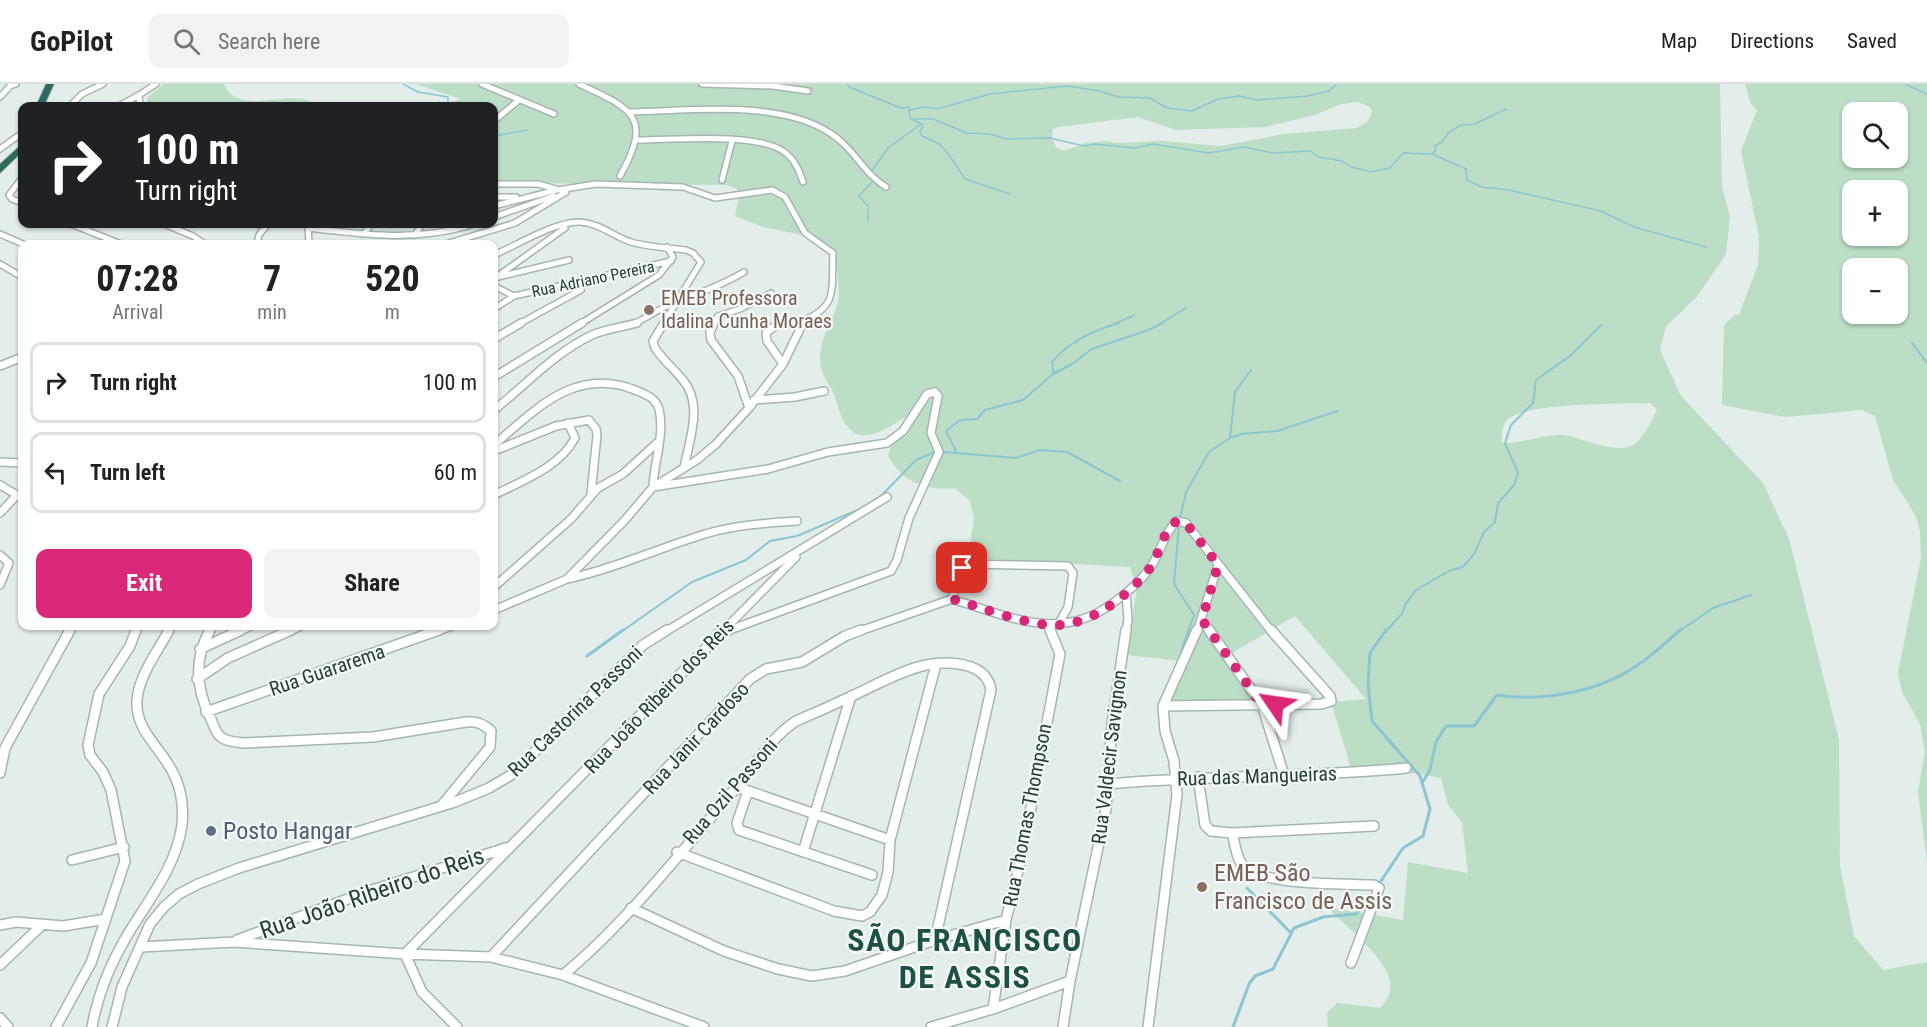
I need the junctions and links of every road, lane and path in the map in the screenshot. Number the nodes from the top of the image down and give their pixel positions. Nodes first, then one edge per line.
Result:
1 (50, 84) edge
2 (103, 84) edge
3 (156, 84) edge
4 (482, 84) edge
5 (579, 84) edge
6 (702, 84) edge
7 (13, 85) edge
8 (0, 88) edge
9 (808, 91) dead end
10 (139, 94) junction
11 (0, 97) edge
12 (519, 100) junction
13 (42, 102) edge
14 (74, 102) edge
15 (126, 102) edge
16 (140, 102) edge
17 (630, 112) junction
18 (554, 114) dead end
19 (498, 118) edge
20 (18, 136) edge
21 (639, 140) junction
22 (732, 141) junction
23 (0, 149) edge
24 (18, 153) edge
25 (0, 170) edge
26 (620, 176) dead end
27 (722, 180) dead end
28 (803, 182) dead end
29 (18, 183) edge
30 (498, 184) edge
31 (587, 185) junction
32 (886, 186) dead end
33 (557, 190) junction
34 (566, 192) junction
35 (498, 197) edge
36 (525, 197) junction
37 (18, 201) edge
38 (498, 205) edge
39 (498, 216) edge
40 (579, 222) junction
41 (81, 228) edge
42 (174, 228) edge
43 (322, 228) edge
44 (368, 228) edge
45 (419, 228) edge
46 (461, 228) edge
47 (498, 228) edge
48 (498, 228) edge
49 (0, 234) edge
50 (364, 234) junction
51 (415, 235) junction
52 (111, 240) edge
53 (199, 240) edge
54 (459, 240) edge
55 (18, 242) edge
56 (667, 247) junction
57 (498, 253) edge
58 (569, 260) dead end
59 (671, 261) junction
60 (0, 264) edge
61 (744, 273) dead end
62 (18, 275) edge
63 (498, 275) edge
64 (498, 277) edge
65 (498, 290) edge
66 (581, 290) dead end
67 (771, 293) dead end
68 (514, 296) junction
69 (673, 304) junction
70 (498, 306) edge
71 (804, 320) junction
72 (498, 337) edge
73 (18, 359) edge
74 (783, 364) junction
75 (0, 366) edge
76 (498, 375) edge
77 (824, 391) dead end
78 (754, 400) junction
79 (498, 407) edge
80 (749, 408) junction
81 (568, 423) junction
82 (498, 441) edge
83 (658, 442) junction
84 (498, 449) edge
85 (0, 462) edge
86 (18, 463) edge
87 (684, 468) junction
88 (0, 485) edge
89 (653, 487) junction
90 (498, 493) edge
91 (591, 494) junction
92 (18, 495) edge
93 (887, 497) dead end
94 (18, 498) edge
95 (0, 513) edge
96 (797, 521) dead end
97 (808, 545) junction
98 (0, 555) edge
99 (1218, 565) junction
100 (3, 573) edge
101 (567, 579) junction
102 (498, 583) edge
103 (0, 585) edge
104 (1126, 593) junction
105 (952, 599) junction
106 (498, 608) edge
107 (1202, 620) junction
108 (1047, 625) junction
109 (1058, 625) junction
110 (70, 630) edge
111 (136, 630) edge
112 (169, 630) edge
113 (211, 630) edge
114 (242, 630) edge
115 (292, 630) edge
116 (439, 630) edge
117 (718, 634) junction
118 (200, 649) junction
119 (936, 664) junction
120 (197, 679) junction
121 (851, 696) junction
122 (1262, 705) junction
123 (1163, 706) junction
124 (207, 712) junction
125 (1406, 768) dead end
126 (0, 773) edge
127 (1284, 775) junction
128 (1198, 777) junction
129 (1177, 778) junction
130 (1109, 784) junction
131 (737, 787) junction
132 (748, 791) junction
133 (441, 806) junction
134 (816, 815) junction
135 (1374, 826) dead end
136 (1232, 833) junction
137 (890, 840) junction
138 (511, 846) junction
139 (124, 847) junction
140 (677, 852) junction
141 (803, 852) junction
142 (72, 860) dead end
143 (872, 875) dead end
144 (631, 908) junction
145 (106, 919) junction
146 (1006, 920) junction
147 (0, 925) edge
148 (42, 925) junction
149 (934, 940) junction
150 (234, 942) junction
151 (141, 947) junction
152 (405, 954) junction
153 (491, 957) junction
154 (1352, 963) dead end
155 (0, 965) edge
156 (563, 975) junction
157 (1070, 981) junction
158 (993, 1009) junction
159 (0, 1018) edge
160 (8, 1027) edge
161 (56, 1027) edge
162 (92, 1027) edge
163 (112, 1027) edge
164 (457, 1027) edge
165 (704, 1027) edge
166 (931, 1027) edge
167 (1063, 1027) edge
168 (1148, 1027) edge

1 - 13 highway
2 - 14 street
3 - 10 street
4 - 12 street
5 - 17 street
6 - 9 street
7 - 8 street
7 - 11 street
10 - 15 street
10 - 16 street
12 - 18 street
12 - 19 street
17 - 21 street
17 - 32 street
20 - 23 street
21 - 22 street
21 - 26 street
22 - 27 street
22 - 28 street
24 - 25 highway
29 - 37 street
30 - 33 street
31 - 33 street
31 - 34 street
31 - 71 street
33 - 36 street
34 - 39 street
34 - 48 street
35 - 36 street
36 - 38 street
40 - 56 street
40 - 57 street
40 - 63 street
41 - 52 street
42 - 53 street
43 - 50 street
44 - 50 street
45 - 51 street
46 - 51 street
47 - 54 street
49 - 55 street
50 - 51 street
56 - 59 street
56 - 69 street
58 - 64 street
59 - 68 street, Rua Adriano Pereira
59 - 76 street
60 - 62 street
61 - 69 street
65 - 68 street
66 - 72 street
67 - 80 street
68 - 70 street
69 - 79 street
69 - 87 street
71 - 74 street
71 - 74 street
73 - 75 street
74 - 78 street
77 - 78 street
78 - 80 street
80 - 87 street
81 - 84 street
81 - 90 street
81 - 91 street
82 - 83 street
83 - 89 street
83 - 91 street
85 - 86 street
87 - 89 street
88 - 92 street
89 - 101 street
89 - 117 street
91 - 102 street
93 - 97 street, Rua Castorina Passoni
94 - 95 street
96 - 101 street
97 - 117 street, Rua João Ribeiro dos Reis
97 - 133 street, Rua Castorina Passoni
98 - 100 street
99 - 104 street
99 - 107 street
99 - 122 street
100 - 103 street
101 - 106 street
104 - 109 street
104 - 130 street, Rua Valdecir Savignon
105 - 108 street
105 - 109 street
105 - 153 street, Rua Janir Cardoso
107 - 122 street
107 - 123 street
108 - 109 street
108 - 146 street, Rua Thomas Thompson
110 - 126 street
111 - 139 street
112 - 162 street
113 - 118 street
114 - 118 street
115 - 120 street
116 - 124 street, Rua Guararema
117 - 138 street, Rua João Ribeiro dos Reis
118 - 120 street
119 - 121 street, Rua Ozil Passoni
119 - 137 street
119 - 149 street, Rua Ozil Passoni
120 - 124 street
121 - 131 street, Rua Ozil Passoni
121 - 134 street
122 - 123 street
122 - 127 street
123 - 129 street
124 - 133 street
125 - 127 street, Rua das Mangueiras
127 - 128 street, Rua das Mangueiras
128 - 129 street, Rua das Mangueiras
128 - 136 street
129 - 130 street, Rua das Mangueiras
129 - 168 street
130 - 157 street, Rua Valdecir Savignon
131 - 132 street
131 - 140 street, Rua Ozil Passoni
132 - 134 street
132 - 141 street
133 - 151 street, Rua Castorina Passoni
134 - 137 street
134 - 141 street
135 - 136 street
136 - 154 street
137 - 140 street
138 - 150 street, Rua João Ribeiro do Reis
138 - 152 street, Rua João Ribeiro dos Reis
139 - 142 street
139 - 145 street
140 - 144 street, Rua Ozil Passoni
141 - 143 street
144 - 149 street
144 - 156 street, Rua Ozil Passoni
145 - 148 street
145 - 161 street
146 - 149 street
146 - 158 street, Rua Thomas Thompson
147 - 148 street
148 - 155 street
150 - 151 street
150 - 152 street
151 - 163 street, Rua Castorina Passoni
152 - 153 street
152 - 164 street
153 - 156 street
156 - 165 street
157 - 158 street
157 - 167 street, Rua Valdecir Savignon
158 - 166 street
159 - 160 street

